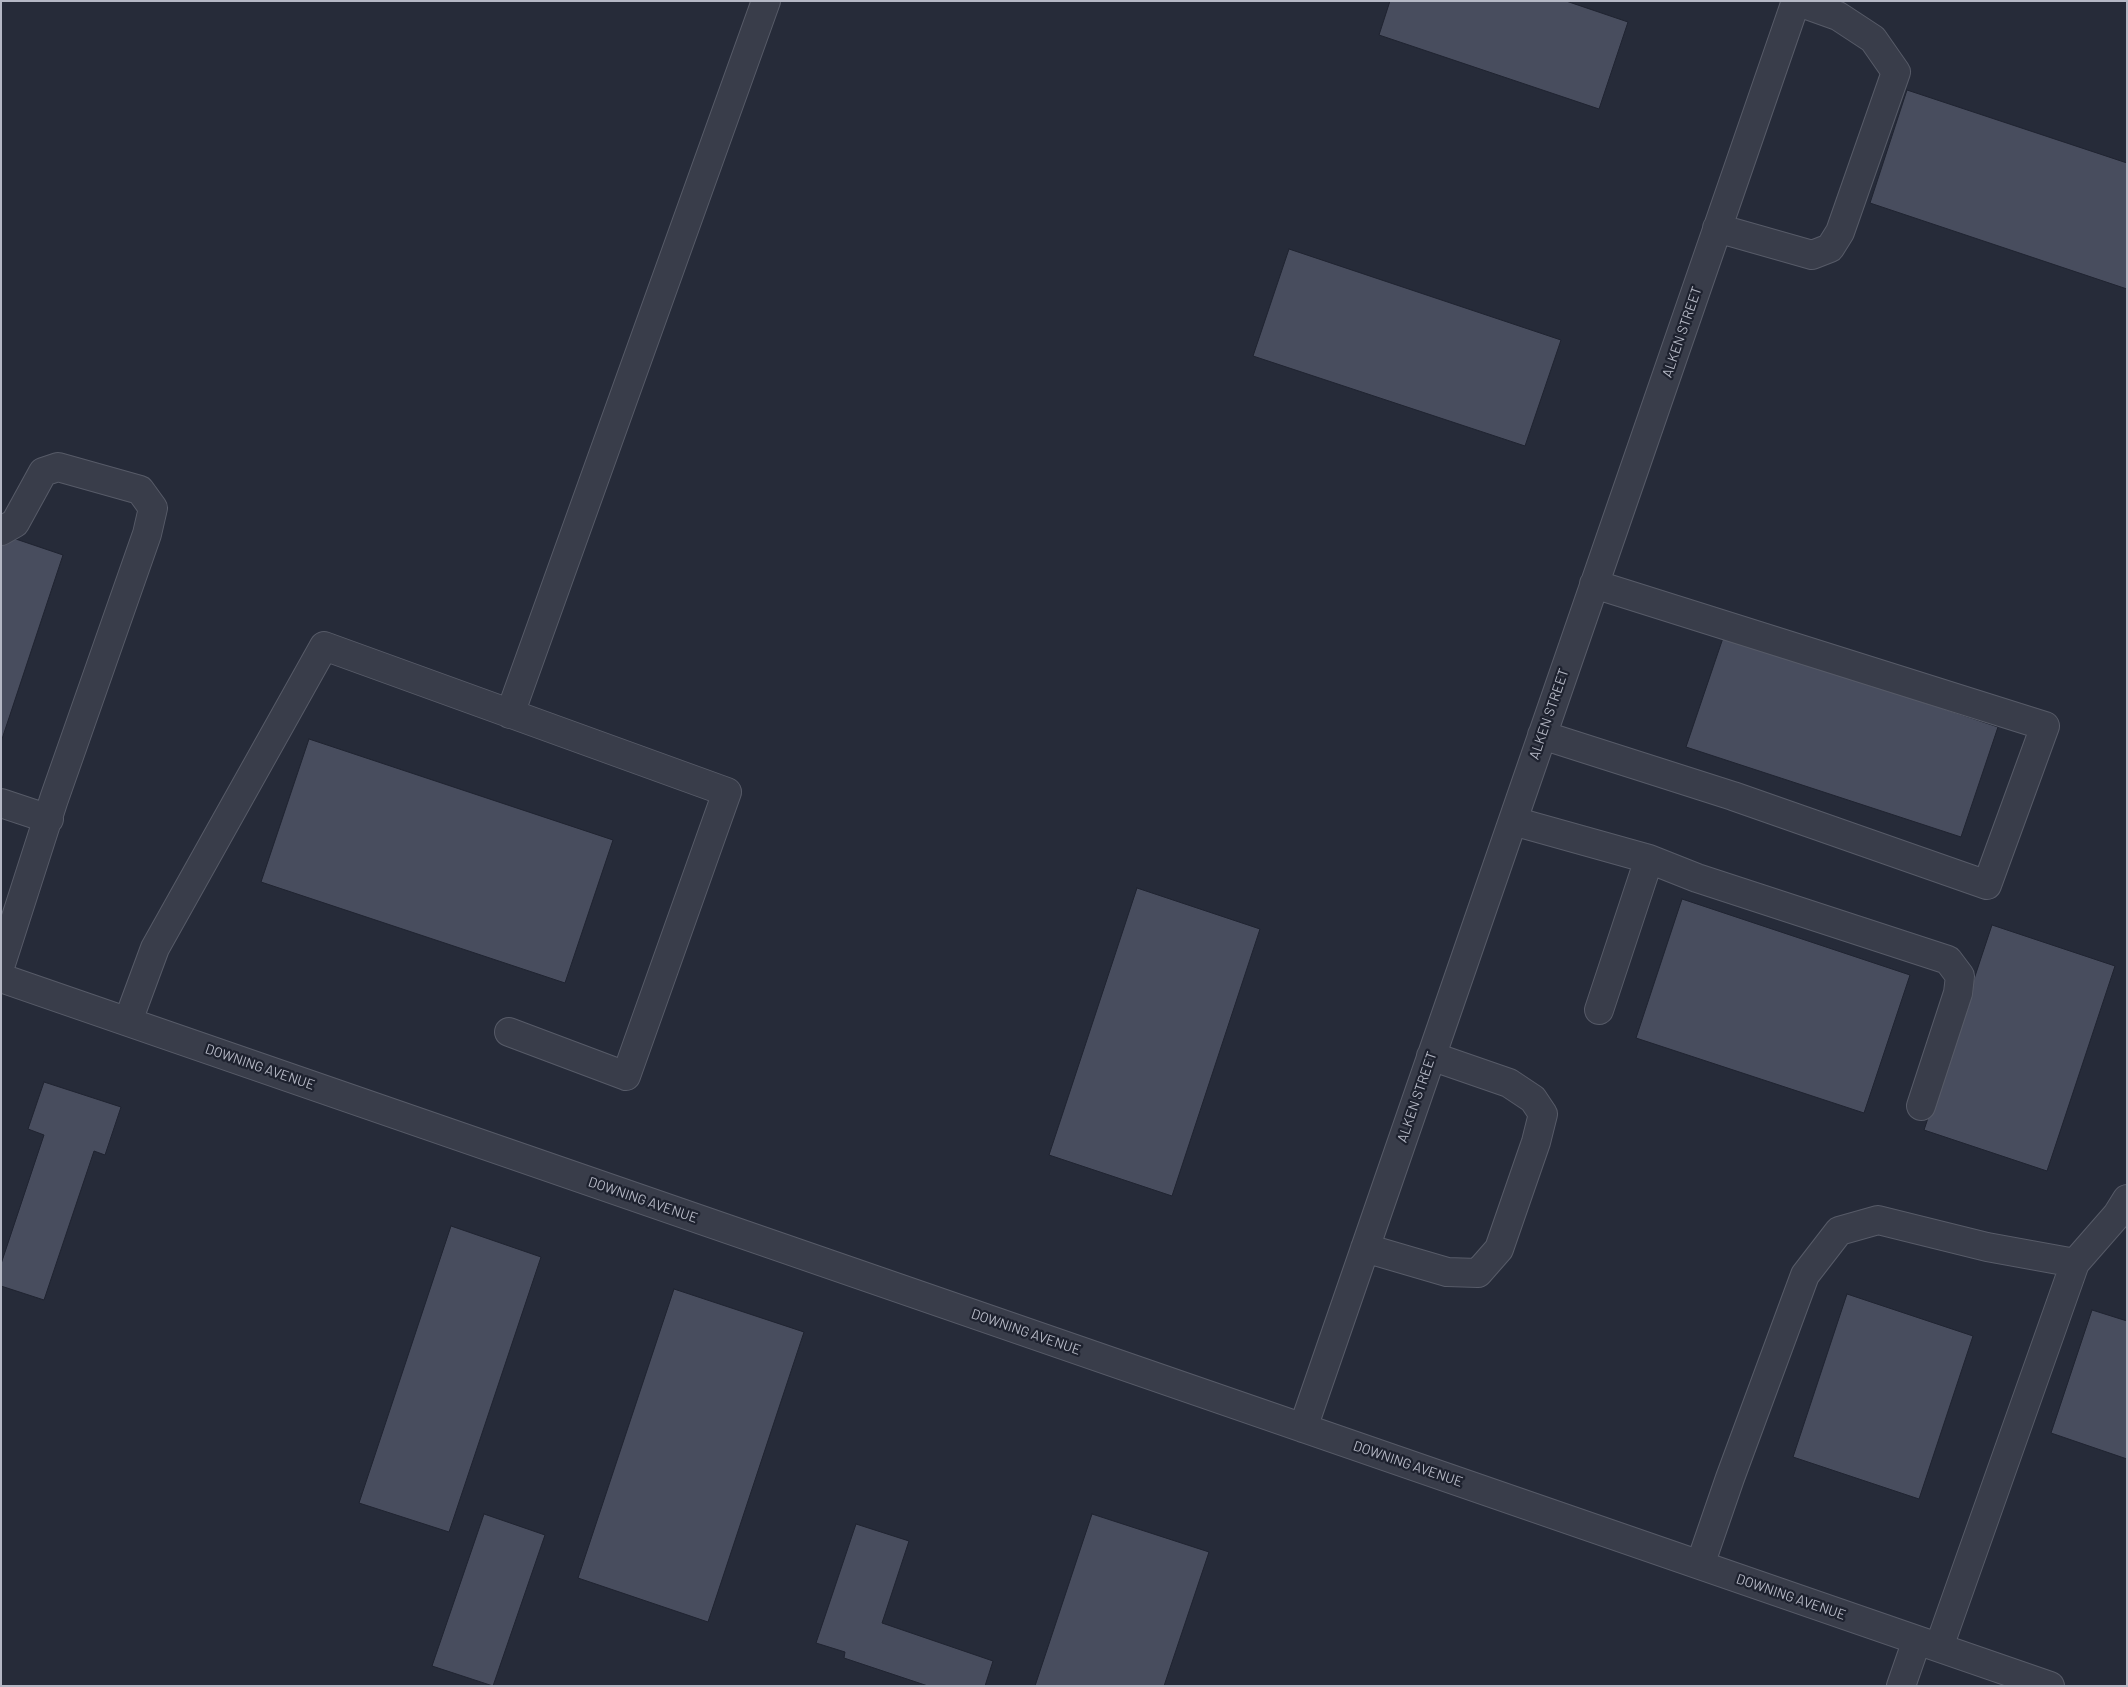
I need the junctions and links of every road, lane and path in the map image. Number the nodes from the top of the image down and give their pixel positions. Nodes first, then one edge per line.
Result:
1 (766, 1) edge
2 (1796, 1) edge
3 (1718, 228) junction
4 (1, 531) edge
5 (1594, 584) junction
6 (510, 714) junction
7 (1542, 735) junction
8 (1, 803) edge
9 (49, 819) junction
10 (1513, 821) junction
11 (1649, 859) junction
12 (1, 964) edge
13 (1, 978) edge
14 (1600, 1010) dead end
15 (128, 1022) junction
16 (509, 1032) dead end
17 (1431, 1056) junction
18 (1920, 1106) dead end
19 (2127, 1199) edge
20 (1365, 1248) junction
21 (2075, 1264) junction
22 (1303, 1428) junction
23 (1700, 1565) junction
24 (1928, 1644) junction
25 (1901, 1686) edge
26 (2050, 1686) edge

1 - 6 street
2 - 3 street, ALKEN STREET
2 - 3 street
3 - 5 street, ALKEN STREET
4 - 9 street
5 - 7 street, ALKEN STREET
5 - 7 street
6 - 15 street
6 - 16 street
7 - 10 street, ALKEN STREET
8 - 9 street
9 - 12 street
10 - 11 street
10 - 17 street, ALKEN STREET
11 - 14 street
11 - 18 street
13 - 15 street, DOWNING AVENUE
15 - 22 street, DOWNING AVENUE
17 - 20 street, ALKEN STREET
17 - 20 street
19 - 21 street
20 - 22 street, ALKEN STREET
21 - 23 street
21 - 24 street
22 - 23 street, DOWNING AVENUE
23 - 24 street, DOWNING AVENUE
24 - 25 street
24 - 26 street, DOWNING AVENUE

